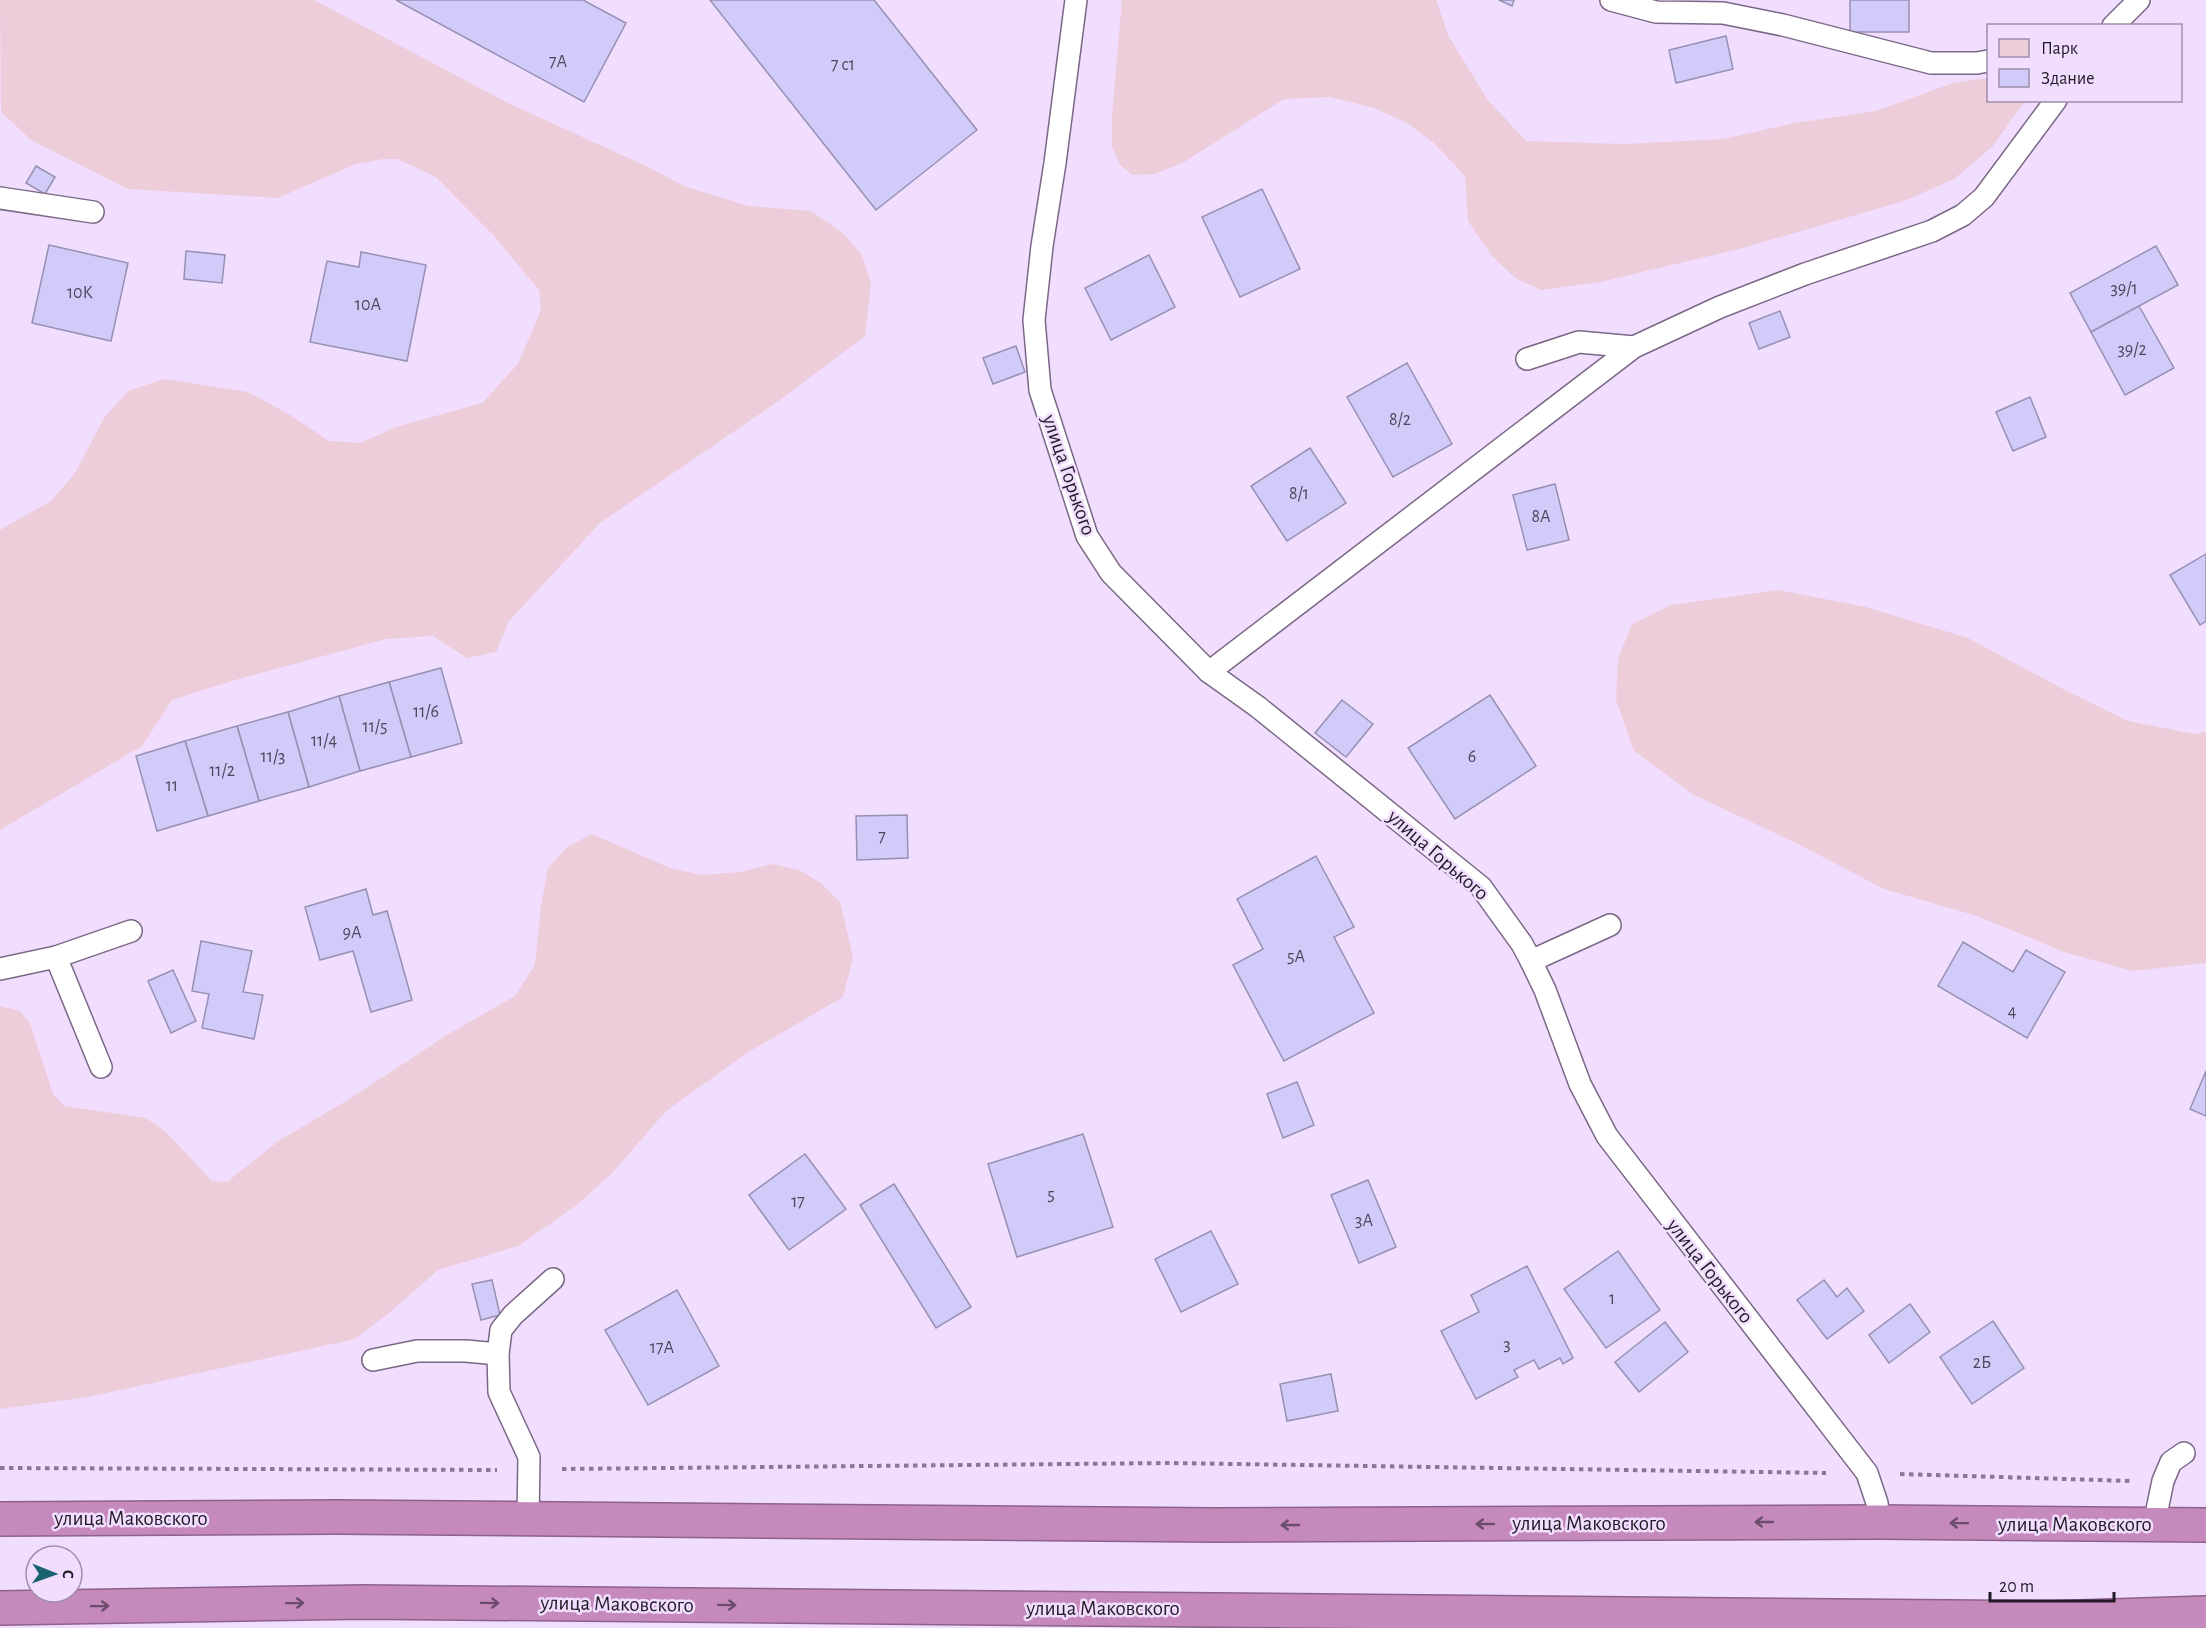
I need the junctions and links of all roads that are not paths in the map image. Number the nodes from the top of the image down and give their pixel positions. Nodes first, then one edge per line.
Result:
1 (1077, 0) edge
2 (1611, 0) edge
3 (2139, 0) edge
4 (2115, 24) edge
5 (1987, 61) edge
6 (2054, 102) edge
7 (0, 198) edge
8 (93, 212) dead end
9 (1634, 347) junction
10 (1527, 359) dead end
11 (1209, 672) junction
12 (1610, 925) dead end
13 (131, 931) dead end
14 (56, 957) junction
15 (1531, 961) junction
16 (0, 969) edge
17 (101, 1067) dead end
18 (553, 1279) dead end
19 (498, 1354) junction
20 (373, 1360) dead end
21 (2184, 1453) dead end
22 (0, 1519) edge
23 (528, 1519) junction
24 (1879, 1522) junction
25 (2154, 1524) junction
26 (2206, 1525) edge
27 (0, 1608) edge
28 (2206, 1613) edge
29 (2051, 1623) edge

1 - 11 lane, улица Горького
2 - 5 lane
3 - 4 lane
6 - 9 lane
7 - 8 lane
9 - 10 lane
9 - 11 lane
11 - 15 lane, улица Горького
12 - 15 lane
13 - 14 lane
14 - 16 lane
14 - 17 lane
15 - 24 lane, улица Горького
18 - 19 lane
19 - 20 lane
19 - 23 lane
21 - 25 lane
22 - 23 highway, улица Маковского
24 -> 23 highway, улица Маковского
25 -> 24 highway, улица Маковского
25 - 26 highway, улица Маковского
27 -> 29 highway, улица Маковского
28 - 29 highway, улица Маковского

